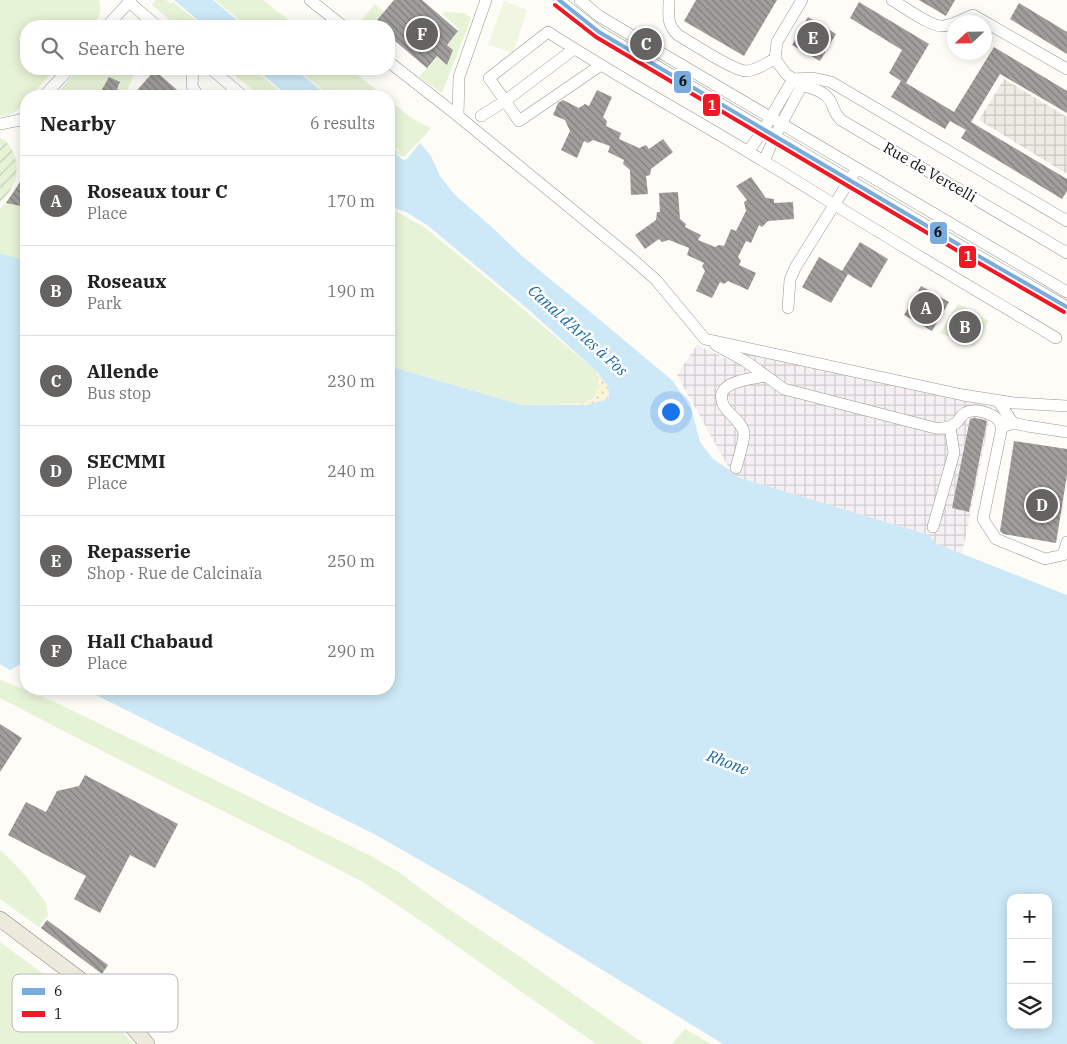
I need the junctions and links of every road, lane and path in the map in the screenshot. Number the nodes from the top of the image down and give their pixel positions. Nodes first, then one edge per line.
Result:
1 (310, 0) edge
2 (486, 0) edge
3 (559, 0) edge
4 (580, 0) edge
5 (669, 0) edge
6 (802, 0) edge
7 (892, 0) edge
8 (130, 1) edge
9 (113, 20) edge
10 (151, 20) edge
11 (335, 20) edge
12 (574, 49) junction
13 (775, 59) junction
14 (601, 65) junction
15 (395, 67) edge
16 (1067, 69) edge
17 (63, 75) edge
18 (193, 75) edge
19 (218, 75) edge
20 (798, 82) junction
21 (50, 90) edge
22 (194, 90) edge
23 (237, 90) edge
24 (505, 101) junction
25 (458, 116) junction
26 (481, 116) dead end
27 (771, 117) junction
28 (20, 120) edge
29 (0, 124) edge
30 (782, 124) junction
31 (764, 129) junction
32 (775, 136) junction
33 (748, 152) junction
34 (764, 161) junction
35 (856, 168) junction
36 (850, 179) junction
37 (834, 204) junction
38 (1067, 221) edge
39 (1067, 253) edge
40 (1067, 292) edge
41 (1067, 307) edge
42 (788, 308) dead end
43 (1056, 338) dead end
44 (705, 339) junction
45 (766, 376) junction
46 (998, 401) junction
47 (1067, 406) edge
48 (1013, 423) junction
49 (950, 427) junction
50 (1002, 427) junction
51 (1067, 432) edge
52 (736, 468) dead end
53 (932, 526) dead end
54 (1067, 542) edge
55 (0, 919) edge
56 (73, 974) edge
57 (137, 1032) edge
58 (147, 1044) edge

1 - 11 street
2 - 25 street
3 - 31 street
4 - 27 street
5 - 13 street
6 - 13 street
7 - 16 street
8 - 9 street
8 - 10 street
12 - 14 street
12 - 24 street
12 - 24 street
13 - 20 street, Rue de Vercelli
14 - 24 street
14 - 33 street
15 - 25 street
17 - 21 street
18 - 22 street
19 - 23 street
20 - 27 street
20 - 30 street
20 - 38 street, Rue de Vercelli
20 - 39 street, Rue de Vercelli
24 - 26 street
25 - 44 street
27 - 30 street
27 - 31 street
28 - 29 street
30 - 32 street
30 - 35 street
31 - 32 street
31 - 33 street
32 - 34 street
32 - 36 street
33 - 34 street
34 - 37 street
35 - 36 street
35 - 40 street
36 - 37 street
36 - 41 street
37 - 42 street
37 - 43 street
44 - 45 street
44 - 46 street
45 - 49 street
45 - 52 street
46 - 47 street
46 - 48 street
48 - 50 street
48 - 51 street
49 - 50 street
49 - 53 street
50 - 54 street
55 - 56 main road
57 - 58 main road

